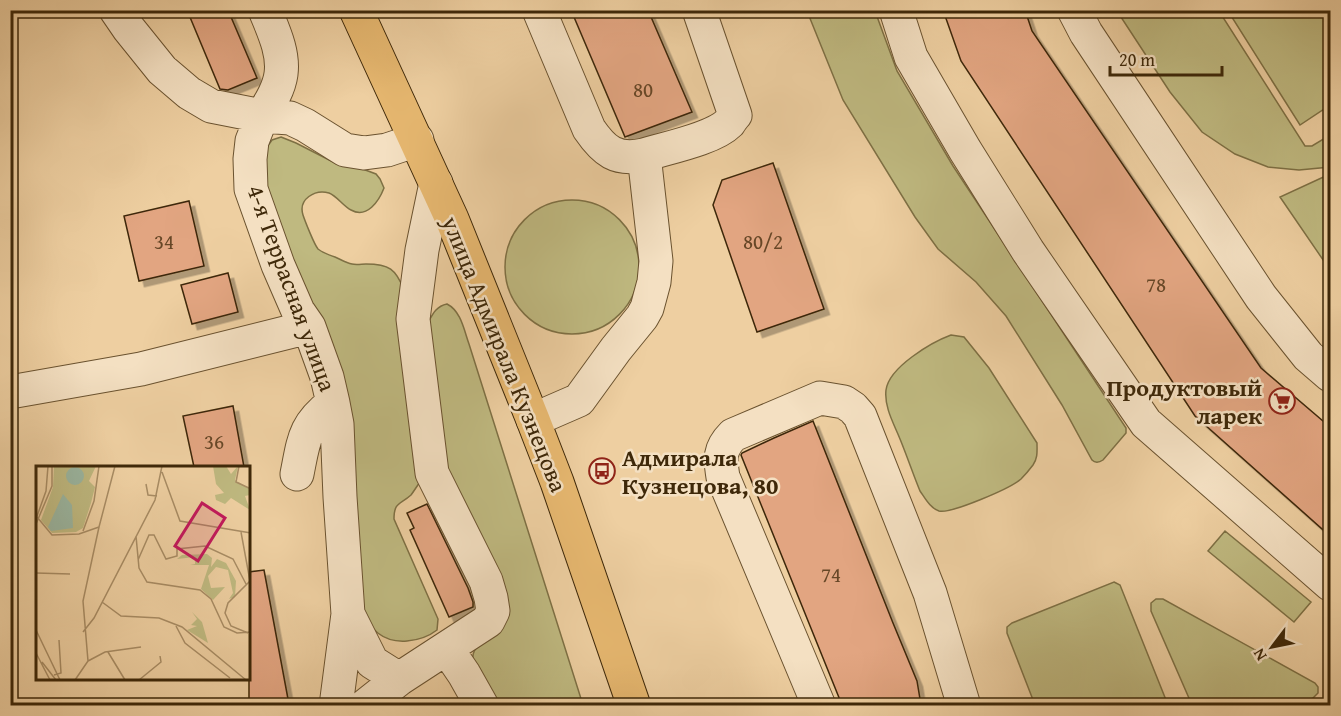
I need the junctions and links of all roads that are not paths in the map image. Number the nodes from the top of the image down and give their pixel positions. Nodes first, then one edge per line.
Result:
1 (116, 10) edge
2 (265, 10) edge
3 (356, 10) edge
4 (539, 10) edge
5 (699, 10) edge
6 (896, 10) edge
7 (1074, 10) edge
8 (262, 116) junction
9 (417, 140) junction
10 (644, 155) junction
11 (436, 183) junction
12 (309, 327) junction
13 (1330, 375) edge
14 (10, 392) edge
15 (333, 402) junction
16 (534, 420) junction
17 (297, 474) dead end
18 (1330, 584) edge
19 (348, 614) junction
20 (447, 649) junction
21 (399, 679) junction
22 (336, 705) edge
23 (364, 705) edge
24 (482, 705) edge
25 (634, 705) edge
26 (819, 705) edge
27 (963, 705) edge

1 - 8 street
2 - 8 street, 4-я Террасная улица
3 - 9 main road, улица Адмирала Кузнецова
4 - 10 street
5 - 10 street
6 - 18 street
7 - 13 street
8 - 9 street
8 - 12 street, 4-я Террасная улица
9 - 11 main road, улица Адмирала Кузнецова
10 - 16 street
11 - 16 main road, улица Адмирала Кузнецова
11 - 20 street
12 - 14 street
12 - 15 street, 4-я Террасная улица
15 - 17 street
15 - 19 street, 4-я Террасная улица
16 - 25 main road, улица Адмирала Кузнецова
19 - 21 street, 4-я Террасная улица
19 - 22 street
20 - 21 street
20 - 24 street
21 - 23 street
26 - 27 street

